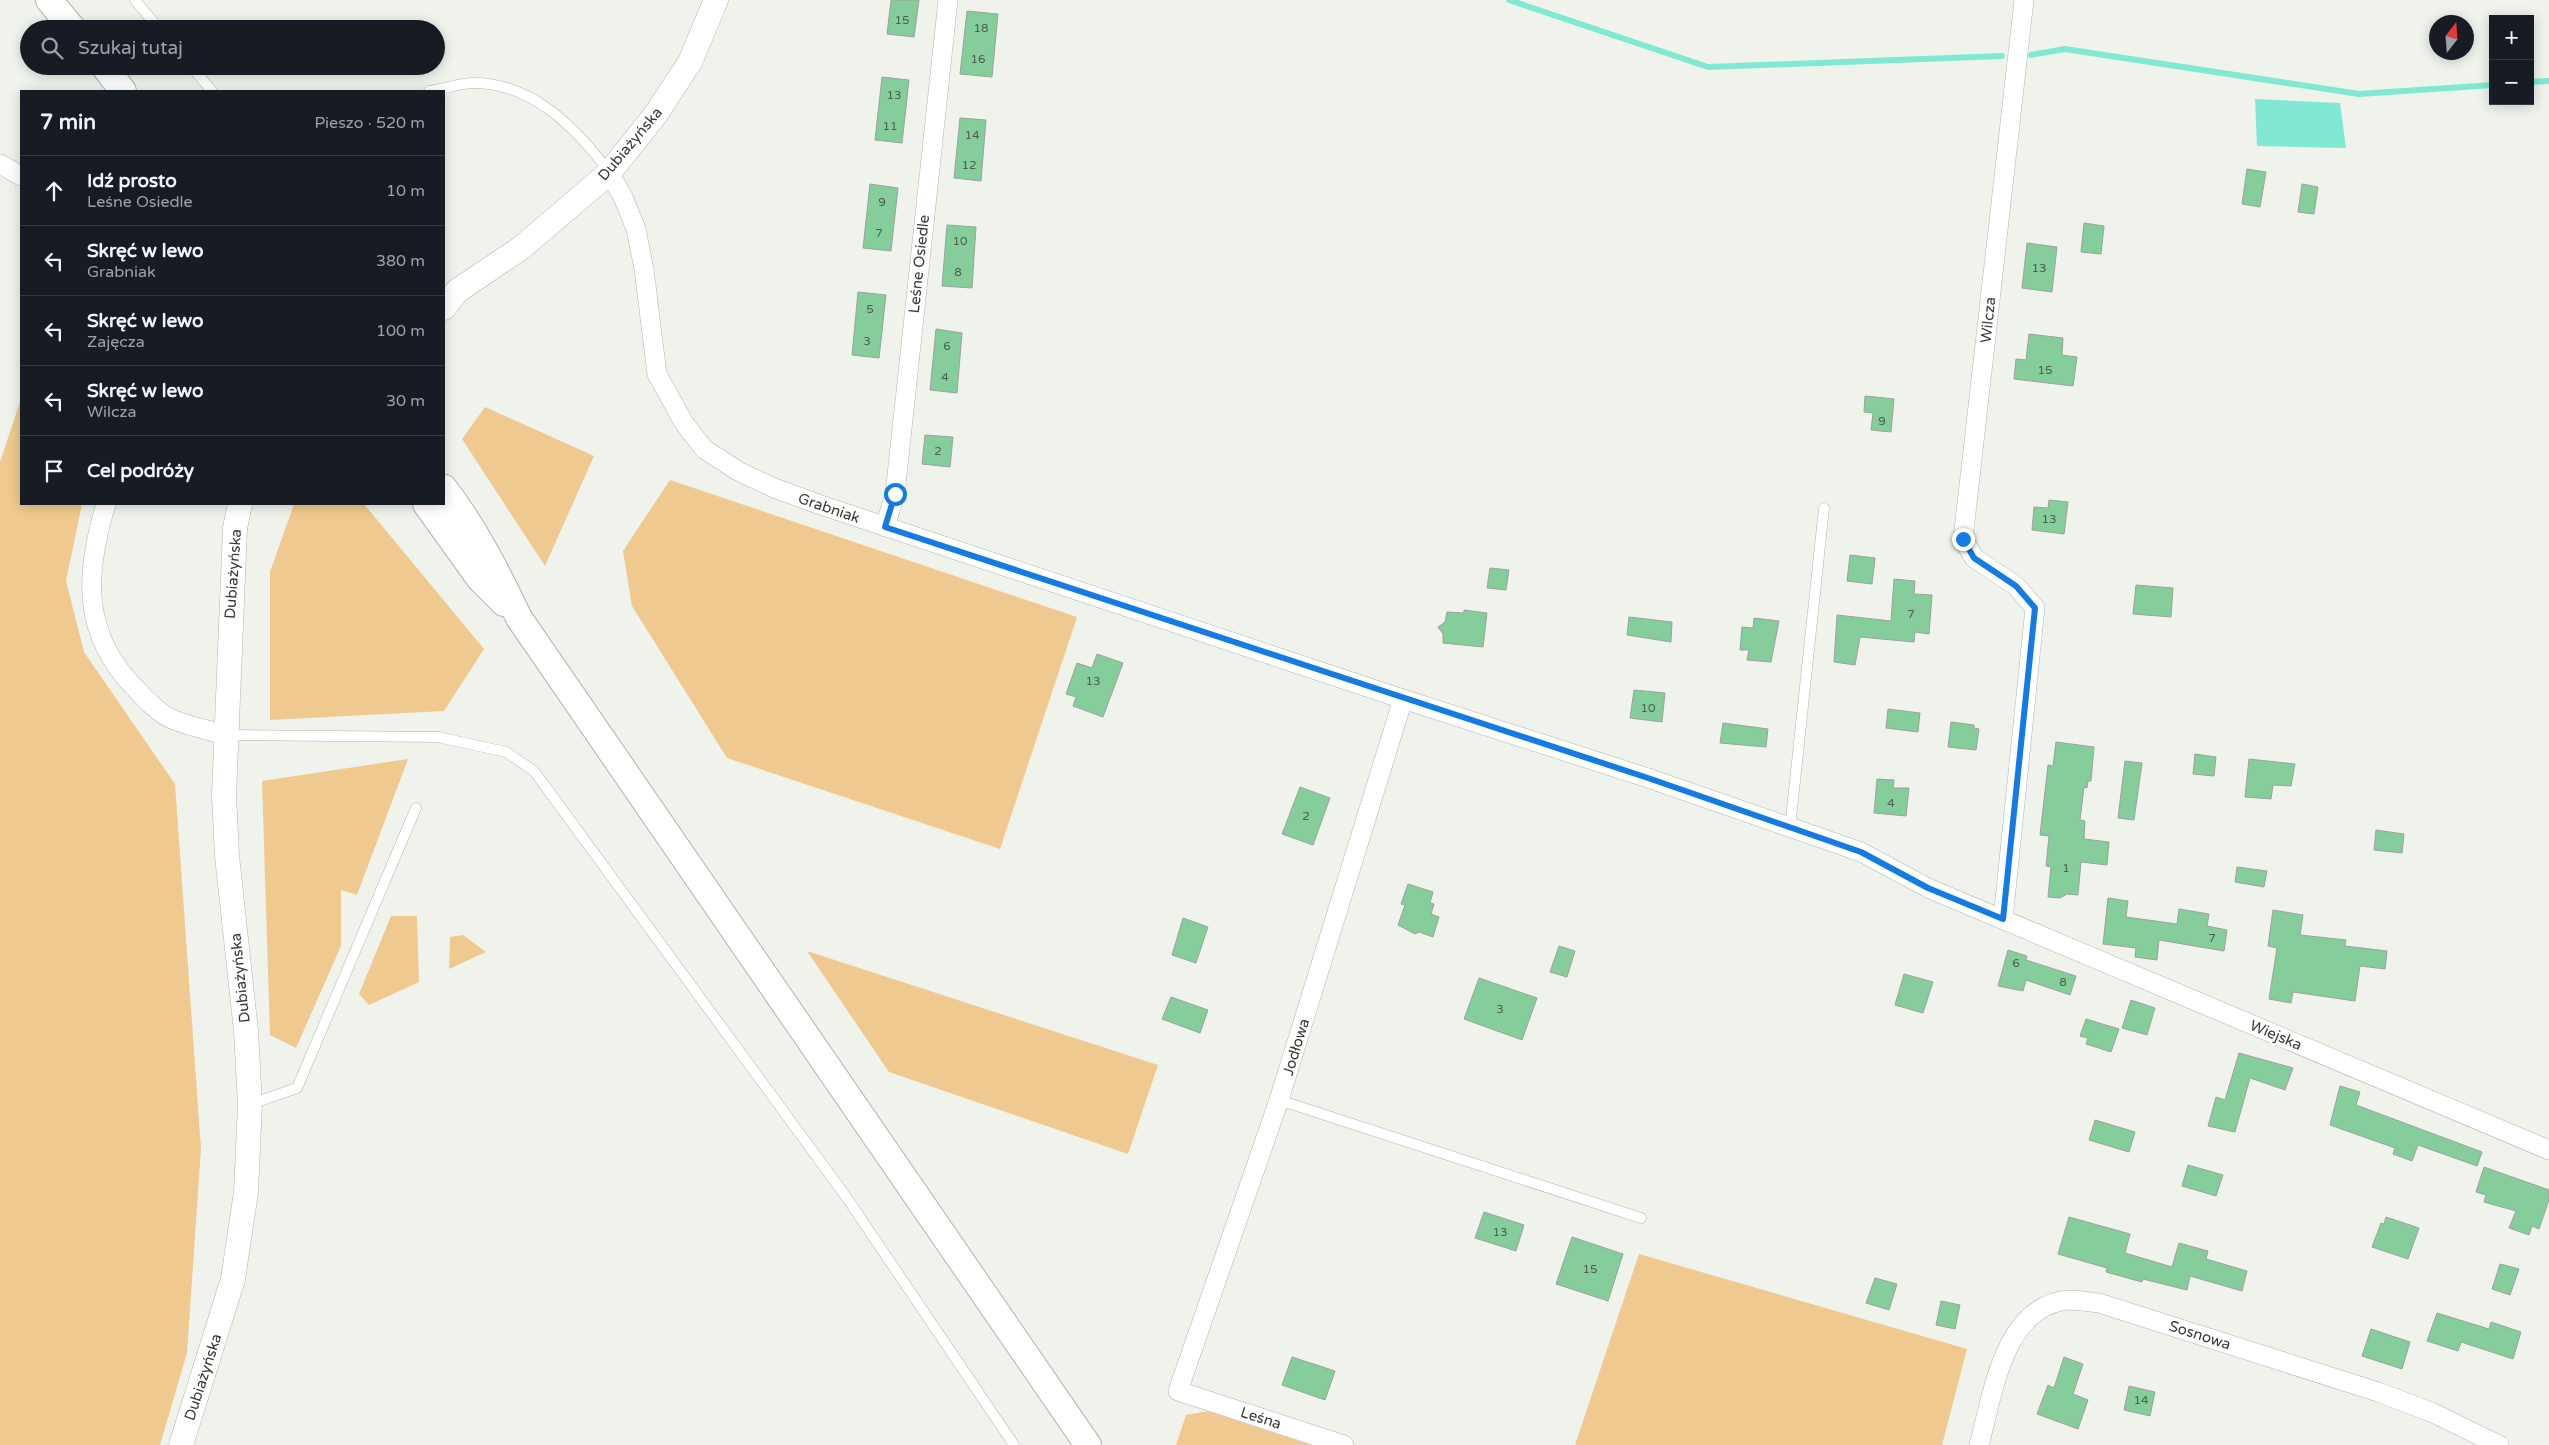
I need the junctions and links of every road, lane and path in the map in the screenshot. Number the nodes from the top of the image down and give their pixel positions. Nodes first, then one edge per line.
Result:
1 (48, 0) edge
2 (135, 0) edge
3 (716, 0) edge
4 (948, 0) edge
5 (2024, 0) edge
6 (65, 20) edge
7 (152, 20) edge
8 (111, 75) edge
9 (199, 75) edge
10 (122, 90) edge
11 (211, 90) edge
12 (436, 90) edge
13 (0, 164) edge
14 (610, 173) junction
15 (20, 175) edge
16 (448, 298) edge
17 (445, 489) edge
18 (106, 505) edge
19 (240, 505) edge
20 (427, 505) edge
21 (1824, 508) dead end
22 (885, 527) junction
23 (519, 618) junction
24 (1404, 699) junction
25 (226, 735) junction
26 (416, 808) dead end
27 (1790, 828) junction
28 (2003, 919) junction
29 (1279, 1100) junction
30 (250, 1104) junction
31 (2549, 1150) edge
32 (1641, 1218) dead end
33 (1178, 1391) joint
34 (181, 1445) edge
35 (1014, 1445) edge
36 (1088, 1445) edge
37 (1344, 1445) edge
38 (1979, 1445) edge
39 (2500, 1445) edge

1 - 6 main road
2 - 7 lane
3 - 14 street, Dubiażyńska
4 - 22 street, Leśne Osiedle
5 - 28 street, Wilcza
8 - 10 main road
9 - 11 lane
12 - 14 lane
13 - 15 street
14 - 16 street, Dubiażyńska
14 - 22 street, Grabniak
17 - 23 main road
18 - 25 street
19 - 25 street, Dubiażyńska
20 - 23 main road
21 - 27 lane
22 - 24 street, Grabniak
23 - 36 main road
24 - 27 street, Grabniak
24 - 29 street, Jodłowa
25 - 30 street, Dubiażyńska
25 - 35 lane
26 - 30 lane
27 - 28 street, Grabniak
28 - 31 street, Wiejska
29 - 32 lane
29 - 33 street, Jodłowa
30 - 34 street, Dubiażyńska
33 - 37 street, Leśna
38 - 39 street, Sosnowa

